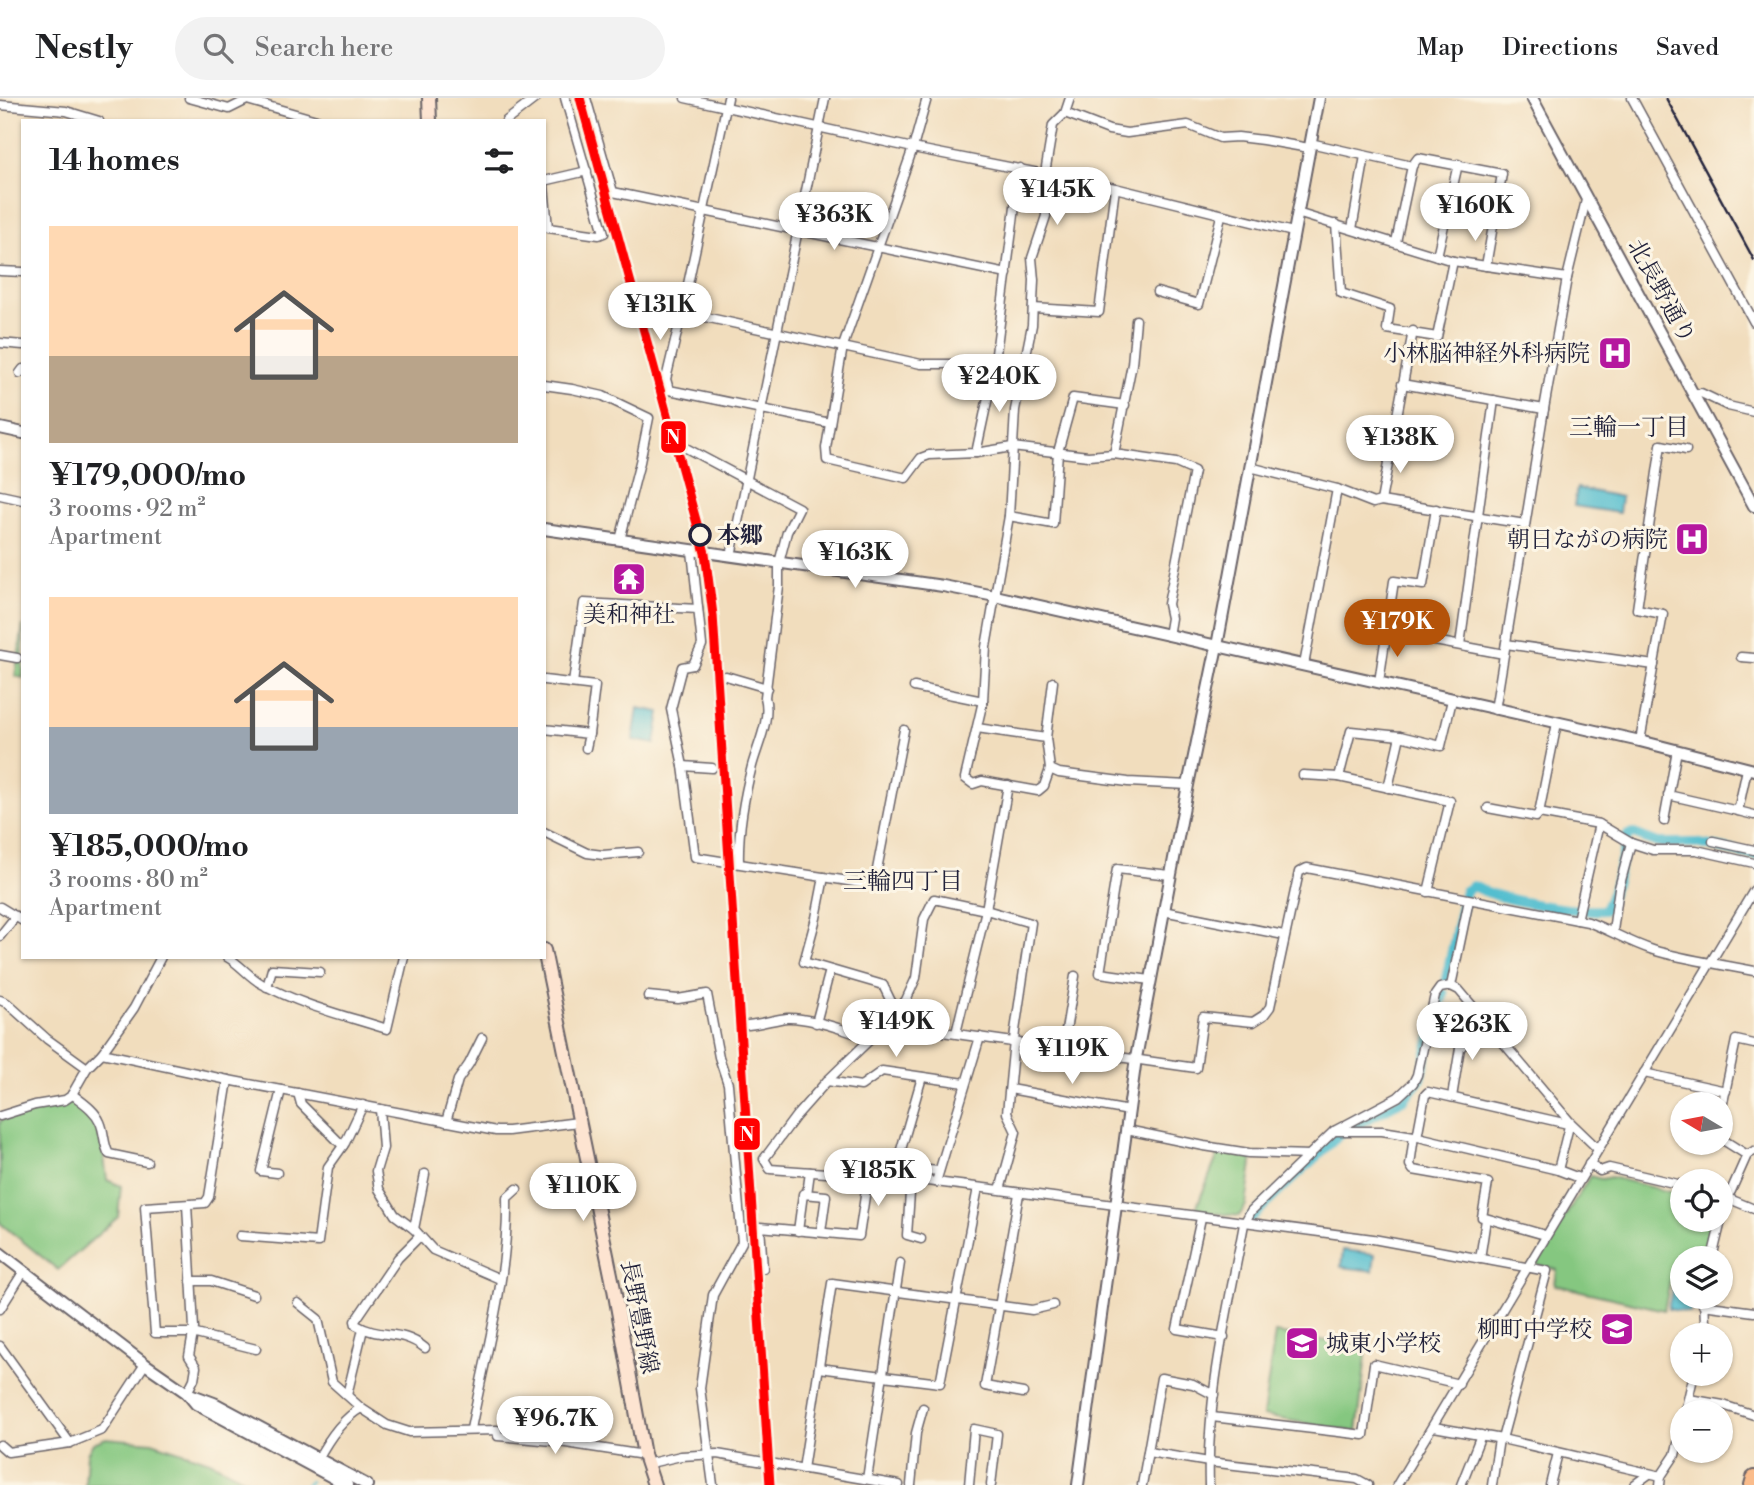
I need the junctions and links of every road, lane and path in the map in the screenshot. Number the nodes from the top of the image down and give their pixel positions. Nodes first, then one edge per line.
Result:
1 (189, 98) edge
2 (429, 98) edge
3 (536, 98) edge
4 (565, 98) edge
5 (586, 98) edge
6 (685, 98) edge
7 (825, 98) edge
8 (927, 98) edge
9 (1070, 98) edge
10 (1319, 98) edge
11 (1532, 98) edge
12 (1632, 98) edge
13 (38, 102) edge
14 (727, 102) edge
15 (0, 105) edge
16 (1065, 113) junction
17 (92, 119) edge
18 (313, 119) edge
19 (430, 119) edge
20 (509, 119) edge
21 (819, 127) junction
22 (1309, 146) junction
23 (913, 148) junction
24 (1365, 156) junction
25 (1458, 164) junction
26 (1412, 166) junction
27 (1020, 168) junction
28 (587, 171) junction
29 (1045, 173) junction
30 (546, 182) edge
31 (1115, 188) junction
32 (1586, 200) junction
33 (546, 206) edge
34 (704, 210) junction
35 (1297, 213) junction
36 (1221, 216) junction
37 (1336, 224) junction
38 (798, 229) junction
39 (1352, 229) junction
40 (1293, 232) junction
41 (1396, 242) junction
42 (877, 246) junction
43 (1437, 256) junction
44 (1454, 261) junction
45 (1486, 266) junction
46 (0, 271) edge
47 (21, 272) edge
48 (1007, 274) junction
49 (1567, 278) junction
50 (1157, 292) dead end
51 (1033, 308) junction
52 (682, 312) junction
53 (1136, 320) dead end
54 (1754, 323) edge
55 (777, 331) junction
56 (1413, 331) junction
57 (0, 343) edge
58 (21, 345) edge
59 (843, 346) junction
60 (994, 369) junction
61 (1021, 376) junction
62 (1402, 384) junction
63 (546, 385) edge
64 (1695, 395) junction
65 (1494, 400) junction
66 (1125, 405) junction
67 (761, 408) junction
68 (1544, 409) junction
69 (1754, 412) edge
70 (830, 424) junction
71 (0, 428) edge
72 (21, 433) edge
73 (1012, 447) junction
74 (686, 448) dead end
75 (1686, 450) dead end
76 (1058, 452) junction
77 (976, 453) junction
78 (1114, 454) junction
79 (1250, 467) junction
80 (745, 480) junction
81 (1337, 489) junction
82 (0, 495) edge
83 (21, 500) edge
84 (1381, 501) junction
85 (1754, 506) edge
86 (1436, 509) junction
87 (1009, 516) junction
88 (1478, 516) junction
89 (1525, 524) junction
90 (546, 529) edge
91 (620, 540) junction
92 (692, 551) junction
93 (730, 556) junction
94 (779, 563) junction
95 (995, 596) junction
96 (698, 610) junction
97 (1387, 632) junction
98 (1168, 635) junction
99 (1506, 644) junction
100 (1460, 645) junction
101 (1217, 646) junction
102 (1504, 654) junction
103 (0, 655) edge
104 (1741, 657) dead end
105 (1754, 658) edge
106 (17, 659) dead end
107 (1304, 665) junction
108 (1654, 665) junction
109 (726, 676) dead end
110 (546, 680) edge
111 (573, 682) junction
112 (1053, 682) dead end
113 (1379, 682) junction
114 (914, 687) dead end
115 (766, 688) junction
116 (1452, 700) junction
117 (983, 701) junction
118 (1496, 710) junction
119 (1557, 723) junction
120 (977, 727) junction
121 (546, 729) edge
122 (904, 730) dead end
123 (589, 734) junction
124 (1400, 736) junction
125 (1046, 738) junction
126 (1640, 741) junction
127 (586, 748) dead end
128 (1677, 750) junction
129 (683, 766) junction
130 (712, 768) dead end
131 (1050, 769) junction
132 (1751, 769) edge
133 (1303, 775) dead end
134 (1339, 777) junction
135 (1008, 785) junction
136 (1188, 785) junction
137 (1388, 788) junction
138 (1668, 795) junction
139 (1488, 808) dead end
140 (1738, 811) junction
141 (1539, 813) junction
142 (1754, 815) edge
143 (1664, 821) dead end
144 (1599, 824) junction
145 (546, 833) edge
146 (1628, 841) junction
147 (1713, 841) dead end
148 (1754, 850) edge
149 (638, 852) dead end
150 (739, 863) junction
151 (1754, 863) edge
152 (1170, 875) junction
153 (824, 877) junction
154 (1754, 890) edge
155 (1428, 892) junction
156 (1466, 900) junction
157 (0, 907) edge
158 (986, 910) junction
159 (1163, 911) junction
160 (1578, 913) junction
161 (19, 918) edge
162 (1612, 931) junction
163 (1284, 935) junction
164 (0, 936) edge
165 (160, 959) edge
166 (230, 959) edge
167 (404, 959) edge
168 (546, 959) edge
169 (1712, 962) junction
170 (830, 970) junction
171 (1754, 971) edge
172 (320, 972) dead end
173 (1075, 976) dead end
174 (1150, 980) junction
175 (1451, 986) junction
176 (267, 987) junction
177 (648, 996) dead end
178 (0, 1000) edge
179 (896, 1012) junction
180 (816, 1023) junction
181 (886, 1024) junction
182 (1486, 1024) junction
183 (748, 1025) dead end
184 (956, 1033) junction
185 (979, 1037) junction
186 (482, 1038) dead end
187 (870, 1040) junction
188 (1016, 1042) junction
189 (1754, 1044) edge
190 (1063, 1048) junction
191 (102, 1053) junction
192 (1136, 1058) junction
193 (87, 1068) junction
194 (1644, 1073) junction
195 (922, 1077) junction
196 (228, 1080) junction
197 (827, 1081) junction
198 (965, 1083) junction
199 (1010, 1088) junction
200 (281, 1090) junction
201 (1726, 1091) joint
202 (298, 1093) junction
203 (72, 1094) junction
204 (1452, 1097) junction
205 (363, 1105) junction
206 (380, 1109) junction
207 (1129, 1111) junction
208 (0, 1116) edge
209 (446, 1122) junction
210 (578, 1122) junction
211 (1569, 1123) junction
212 (1126, 1130) junction
213 (1340, 1131) junction
214 (1415, 1137) junction
215 (1733, 1144) edge
216 (343, 1146) junction
217 (1598, 1149) junction
218 (1751, 1153) edge
219 (1310, 1155) junction
220 (147, 1162) dead end
221 (1589, 1164) junction
222 (1559, 1170) junction
223 (939, 1171) junction
224 (810, 1172) junction
225 (276, 1173) dead end
226 (425, 1174) dead end
227 (868, 1175) junction
228 (1579, 1178) junction
229 (911, 1179) junction
230 (1733, 1180) edge
231 (936, 1182) junction
232 (1670, 1182) edge
233 (978, 1188) junction
234 (517, 1189) dead end
235 (1000, 1190) junction
236 (807, 1194) junction
237 (1019, 1194) junction
238 (1733, 1200) edge
239 (187, 1205) junction
240 (1116, 1206) junction
241 (1754, 1209) edge
242 (1200, 1218) junction
243 (1486, 1219) junction
244 (1244, 1224) junction
245 (798, 1231) junction
246 (417, 1232) junction
247 (821, 1232) junction
248 (1545, 1235) junction
249 (240, 1236) dead end
250 (921, 1239) dead end
251 (0, 1253) edge
252 (1480, 1259) junction
253 (900, 1263) dead end
254 (1527, 1267) junction
255 (763, 1268) dead end
256 (24, 1271) junction
257 (500, 1279) junction
258 (191, 1281) junction
259 (895, 1293) junction
260 (254, 1295) dead end
261 (957, 1301) junction
262 (298, 1303) dead end
263 (1053, 1305) dead end
264 (998, 1306) junction
265 (1733, 1307) edge
266 (0, 1309) edge
267 (1754, 1312) edge
268 (363, 1329) junction
269 (192, 1333) junction
270 (1224, 1337) junction
271 (0, 1346) edge
272 (425, 1348) dead end
273 (256, 1349) dead end
274 (145, 1364) junction
275 (818, 1368) junction
276 (883, 1375) junction
277 (1459, 1384) junction
278 (1692, 1386) edge
279 (187, 1393) junction
280 (1023, 1393) dead end
281 (347, 1395) junction
282 (1214, 1395) junction
283 (1689, 1399) joint
284 (361, 1408) junction
285 (923, 1408) dead end
286 (1754, 1415) edge
287 (1212, 1418) junction
288 (1434, 1427) junction
289 (471, 1429) junction
290 (1481, 1435) junction
291 (1501, 1439) junction
292 (70, 1443) junction
293 (0, 1446) edge
294 (1147, 1452) junction
295 (1558, 1453) junction
296 (709, 1454) junction
297 (318, 1459) junction
298 (645, 1459) junction
299 (1209, 1462) junction
300 (1670, 1463) edge
301 (803, 1469) junction
302 (831, 1474) junction
303 (1649, 1474) junction
304 (1754, 1478) edge
305 (867, 1479) junction
306 (1660, 1480) edge
307 (887, 1484) edge
308 (346, 1485) edge
309 (367, 1485) edge
310 (654, 1485) edge
311 (713, 1485) edge
312 (829, 1485) edge
313 (900, 1485) edge
314 (911, 1485) edge
315 (969, 1485) edge
316 (991, 1485) edge
317 (1078, 1485) edge
318 (1142, 1485) edge
319 (1209, 1485) edge
320 (1368, 1485) edge
321 (1397, 1485) edge
322 (1461, 1485) edge
323 (1492, 1485) edge
324 (1550, 1485) edge
325 (1634, 1485) edge
326 (1752, 1485) edge

1 - 18 street
2 - 19 main road
3 - 20 street
4 - 28 street
5 - 34 street
6 - 14 street
7 - 21 street
8 - 23 street
9 - 16 street
10 - 22 street
11 - 32 street, 北長野通り
12 - 54 street
13 - 15 street
13 - 17 street
14 - 21 street
14 - 34 street
16 - 22 street
16 - 29 street
21 - 23 street
21 - 38 street
22 - 24 street
22 - 35 street
23 - 27 street
23 - 42 street
24 - 26 street
24 - 39 street
25 - 26 street
25 - 43 street
25 - 45 street
26 - 41 street
27 - 29 street
27 - 48 street
28 - 30 street
28 - 33 street
29 - 31 street
29 - 51 street
31 - 36 street
31 - 51 street
32 - 49 street
32 - 64 street, 北長野通り
34 - 38 street
34 - 52 street
35 - 37 street
35 - 40 street
36 - 40 street
36 - 50 street
37 - 39 street
37 - 56 street
38 - 42 street
38 - 55 street
39 - 41 street
40 - 79 street
41 - 43 street
42 - 48 street
42 - 59 street
43 - 44 street
44 - 45 street
44 - 56 street
45 - 49 street
46 - 47 street
48 - 60 street
49 - 68 street
51 - 61 street
52 - 55 street
52 - 67 street
53 - 66 street
55 - 59 street
55 - 67 street
56 - 62 street
57 - 58 street
59 - 60 street
59 - 70 street
60 - 61 street
60 - 77 street
61 - 73 street
62 - 65 street
62 - 84 street
63 - 91 street
64 - 69 street
64 - 85 street, 北長野通り
65 - 68 street
65 - 88 street
66 - 76 street
66 - 78 street
67 - 70 street
67 - 80 street
68 - 89 street
70 - 77 street
71 - 72 street
73 - 76 street
73 - 77 street
73 - 87 street
74 - 80 street
75 - 108 street
76 - 78 street
76 - 87 street
78 - 98 street
79 - 81 street
79 - 101 street
80 - 93 street
80 - 94 street
81 - 84 street
81 - 107 street
82 - 83 street
84 - 86 street
86 - 88 street
86 - 97 street
87 - 95 street
88 - 89 street
88 - 100 street
89 - 99 street
90 - 91 street
91 - 92 street
92 - 93 street
92 - 96 street
93 - 94 street
94 - 95 street
94 - 115 street
95 - 98 street
95 - 117 street
96 - 111 street
96 - 129 street
97 - 100 street
97 - 113 street
98 - 101 street
99 - 102 street
99 - 108 street
100 - 102 street
101 - 107 street
101 - 136 street
102 - 118 street
103 - 106 street
104 - 105 street
107 - 113 street
108 - 126 street
109 - 115 street
110 - 111 street
111 - 123 street
112 - 125 street
113 - 116 street
114 - 117 street
115 - 150 street
116 - 118 street
116 - 124 street
117 - 120 street
118 - 119 street
119 - 126 street
119 - 141 street
120 - 125 street
120 - 135 street
121 - 123 street
122 - 153 street
123 - 127 street
124 - 134 street
124 - 137 street
125 - 131 street
126 - 128 street
128 - 132 street
128 - 138 street
129 - 130 street
129 - 150 street
131 - 135 street
131 - 136 street
132 - 140 street
133 - 134 street
134 - 137 street
135 - 158 street
136 - 152 street
137 - 155 street
138 - 140 street
138 - 143 street
139 - 141 street
140 - 142 street
141 - 144 street
144 - 146 street
144 - 160 street
145 - 149 street
146 - 151 street
146 - 162 street
147 - 148 street
150 - 153 street
152 - 159 street
152 - 174 street
153 - 170 street
154 - 169 street
155 - 156 street
155 - 163 street
156 - 160 street
156 - 175 street
157 - 161 street
158 - 179 street
158 - 184 street
158 - 188 street
159 - 163 street
159 - 174 street
160 - 162 street
161 - 164 street
162 - 169 street
163 - 192 street
165 - 191 street
166 - 176 street
167 - 176 street
168 - 210 main road, 長野豊野線
169 - 171 street
169 - 194 street
170 - 179 street
170 - 180 street
172 - 176 street
173 - 190 street
174 - 192 street
175 - 182 street
175 - 213 street
177 - 296 street
178 - 193 street
179 - 181 street
180 - 183 street
180 - 187 street
181 - 184 street
181 - 187 street
182 - 204 street
182 - 211 street
184 - 185 street
185 - 188 street
185 - 198 street
186 - 209 street
187 - 197 street
188 - 190 street
188 - 199 street
189 - 201 street
190 - 192 street
191 - 193 street
191 - 196 street
192 - 207 street
193 - 203 street
194 - 201 street
194 - 217 street
195 - 197 street
195 - 198 street
195 - 223 street
196 - 200 street
196 - 239 street
197 - 224 street
198 - 223 street
199 - 207 street
199 - 235 street
200 - 202 street
200 - 225 street
202 - 205 street
202 - 216 street
203 - 208 street
203 - 220 street
204 - 211 street
204 - 214 street
205 - 206 street
205 - 216 street
206 - 209 street
206 - 246 street
207 - 212 street
209 - 210 street
210 - 298 main road, 長野豊野線
211 - 217 street
211 - 222 street
212 - 219 street
212 - 240 street
213 - 214 street
213 - 219 street
214 - 222 street
214 - 243 street
215 - 218 street
216 - 249 street
217 - 221 street
218 - 230 street
219 - 244 street
221 - 228 street
221 - 232 street
222 - 228 street
223 - 231 street
224 - 227 street
224 - 236 street
226 - 246 street
227 - 229 street
227 - 247 street
228 - 248 street
229 - 231 street
229 - 250 street
231 - 233 street
233 - 235 street
233 - 261 street
234 - 257 street
235 - 237 street
236 - 245 street
236 - 247 street
237 - 240 street
237 - 264 street
238 - 241 street
239 - 258 street
239 - 269 street
240 - 242 street
240 - 317 street
242 - 244 street
242 - 270 street
243 - 248 street
243 - 252 street
244 - 252 street
244 - 270 street
245 - 247 street
245 - 255 street
246 - 257 street
246 - 268 street
248 - 254 street
251 - 256 street
252 - 254 street
253 - 259 street
254 - 277 street
254 - 291 street
256 - 266 street
256 - 274 street
257 - 289 street
258 - 260 street
258 - 269 street
259 - 261 street
259 - 275 street
259 - 276 street
261 - 264 street
261 - 276 street
262 - 281 street
263 - 264 street
264 - 280 street
265 - 267 street
268 - 272 street
268 - 281 street
269 - 273 street
269 - 279 street
270 - 282 street
271 - 292 street
274 - 279 street
274 - 292 street
275 - 276 street
275 - 301 street
276 - 305 street
277 - 287 street
277 - 288 street
278 - 283 street
279 - 297 street
279 - 308 street
281 - 284 street
282 - 287 street
282 - 294 street
283 - 286 street
284 - 289 street
284 - 297 street
285 - 314 street
287 - 299 street
288 - 290 street
288 - 321 street
289 - 298 street
290 - 291 street
290 - 322 street
291 - 295 street
291 - 323 street
292 - 293 street
294 - 299 street
294 - 318 street
295 - 303 street
295 - 324 street
296 - 298 street
296 - 301 street
296 - 311 street
297 - 309 street
298 - 310 main road, 長野豊野線
299 - 319 street
299 - 320 street
300 - 306 street
301 - 302 street
302 - 305 street
302 - 312 street
303 - 306 street
303 - 325 street
304 - 326 highway
305 - 307 street
307 - 313 street
315 - 316 street

